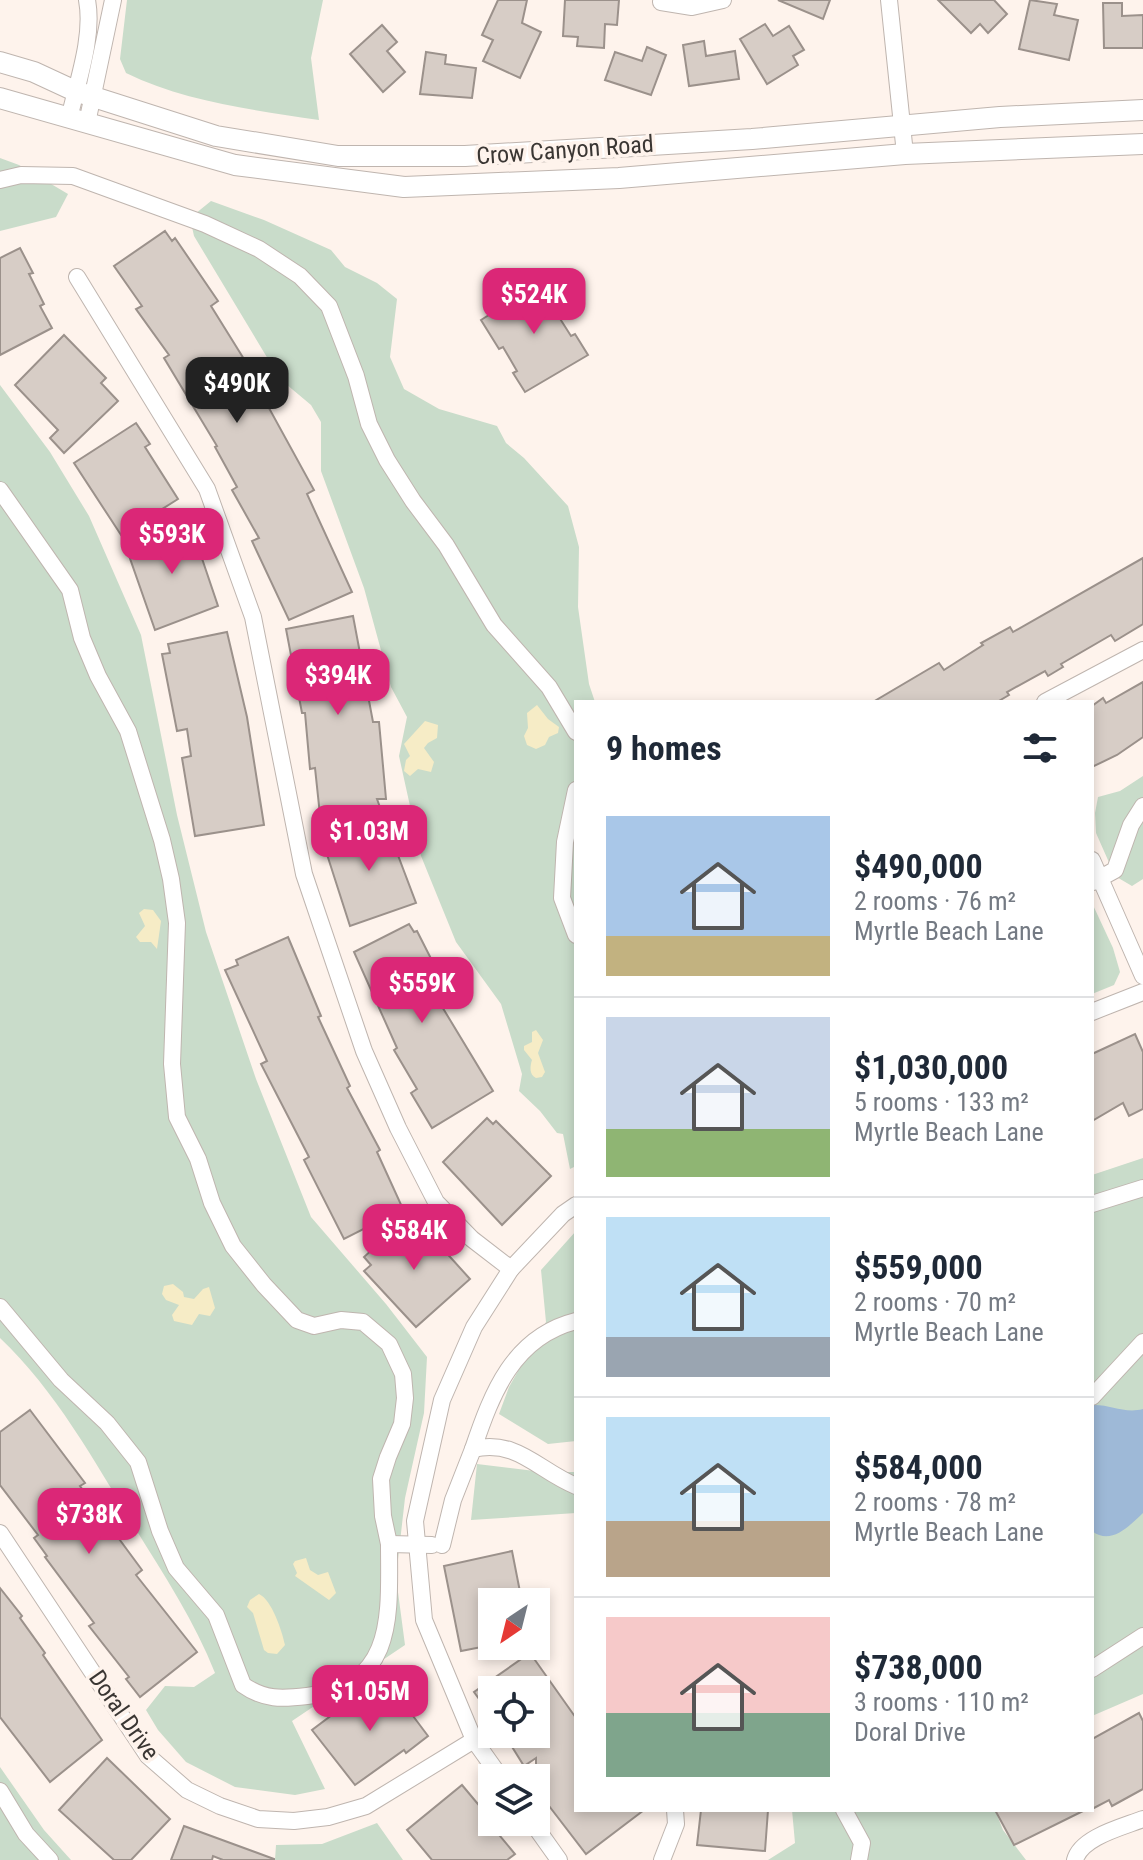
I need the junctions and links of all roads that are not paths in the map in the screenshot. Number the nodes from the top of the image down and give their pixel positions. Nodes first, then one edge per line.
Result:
1 (87, 0) edge
2 (113, 0) edge
3 (723, 0) edge
4 (889, 0) edge
5 (661, 2) edge
6 (0, 62) edge
7 (85, 94) junction
8 (0, 98) edge
9 (1143, 110) edge
10 (78, 121) junction
11 (902, 125) junction
12 (1143, 144) edge
13 (905, 154) junction
14 (0, 180) edge
15 (77, 277) dead end
16 (0, 490) edge
17 (1143, 650) edge
18 (1049, 700) edge
19 (574, 729) edge
20 (574, 799) edge
21 (1143, 806) edge
22 (1096, 881) edge
23 (574, 930) edge
24 (1143, 976) edge
25 (1143, 992) edge
26 (1094, 1011) edge
27 (1143, 1188) edge
28 (1094, 1203) edge
29 (574, 1206) edge
30 (511, 1269) junction
31 (0, 1307) edge
32 (574, 1322) edge
33 (1143, 1342) edge
34 (1094, 1395) edge
35 (473, 1449) junction
36 (574, 1485) edge
37 (0, 1533) edge
38 (389, 1544) junction
39 (430, 1545) junction
40 (1143, 1636) edge
41 (1094, 1668) edge
42 (474, 1740) junction
43 (491, 1764) edge
44 (0, 1791) edge
45 (675, 1812) edge
46 (845, 1812) edge
47 (1143, 1819) edge
48 (542, 1836) edge
49 (50, 1860) edge
50 (559, 1860) edge
51 (662, 1860) edge
52 (859, 1860) edge
53 (1075, 1860) edge

1 - 7 street
2 - 7 street
3 - 5 street
4 - 11 street
6 - 7 main road, Crow Canyon Road
7 - 10 street
7 - 11 main road, Crow Canyon Road
8 - 10 main road, Crow Canyon Road
9 - 11 main road, Crow Canyon Road
10 - 13 main road, Crow Canyon Road
11 - 13 street
12 - 13 main road, Crow Canyon Road
14 - 19 street
15 - 30 street
16 - 38 street
17 - 18 street
20 - 23 street
21 - 22 street
22 - 24 street
25 - 26 street
27 - 28 street
29 - 30 street
30 - 39 street
31 - 38 street
32 - 35 street
33 - 34 street
35 - 36 street
35 - 39 street
37 - 42 street, Doral Drive
38 - 39 street
39 - 42 street
40 - 41 street
42 - 43 street
44 - 49 street
45 - 51 street
46 - 52 street
47 - 53 street
48 - 50 street

